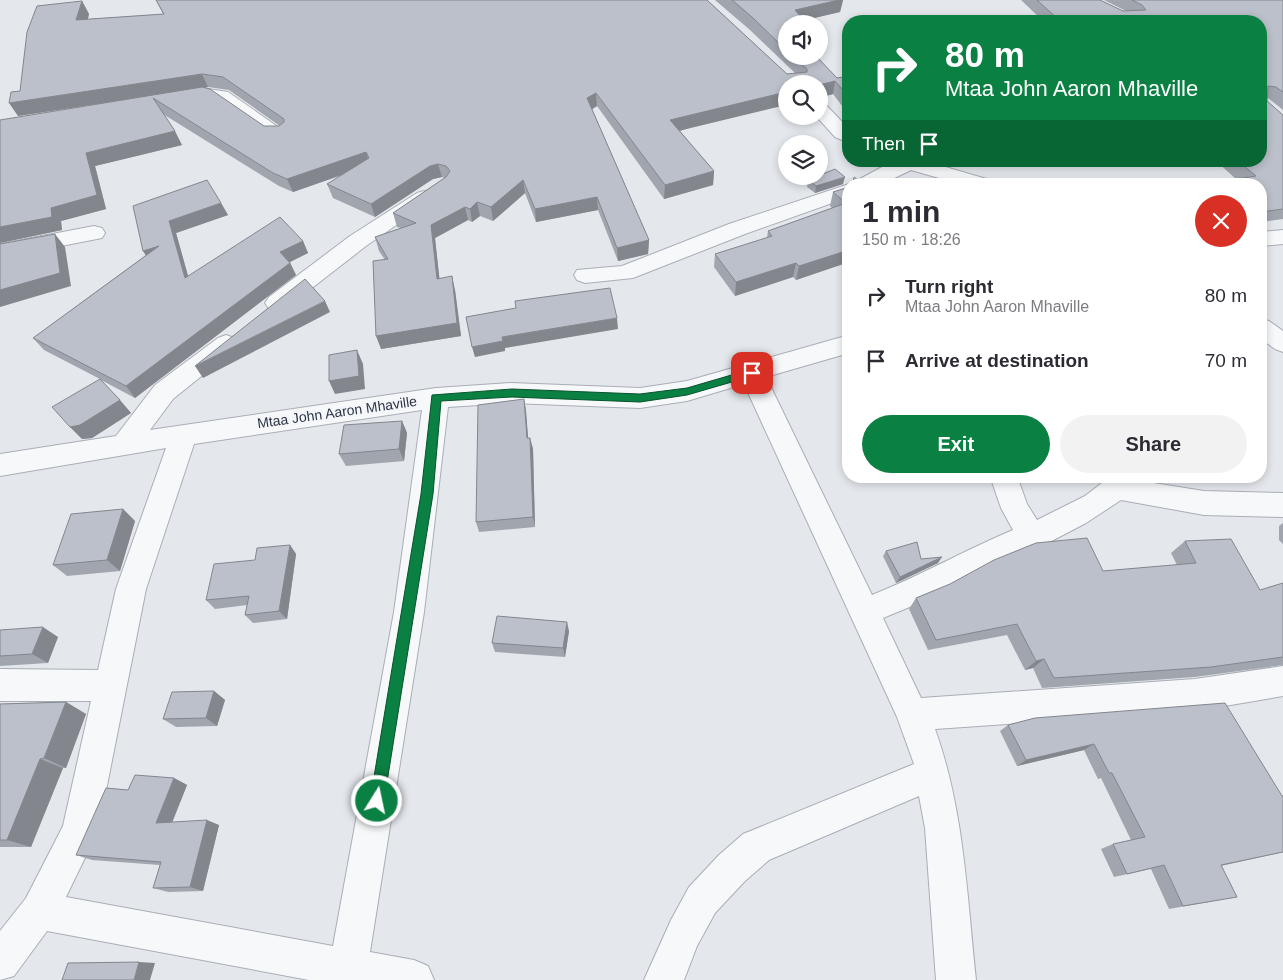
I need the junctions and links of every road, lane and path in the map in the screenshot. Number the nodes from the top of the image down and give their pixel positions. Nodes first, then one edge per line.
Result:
1 (161, 101) edge
2 (828, 118) edge
3 (842, 133) edge
4 (278, 134) edge
5 (897, 167) edge
6 (923, 167) edge
7 (876, 178) edge
8 (961, 178) edge
9 (440, 185) edge
10 (842, 192) edge
11 (94, 232) dead end
12 (1283, 237) edge
13 (1267, 238) edge
14 (0, 251) edge
15 (585, 275) dead end
16 (261, 316) edge
17 (240, 333) edge
18 (842, 346) edge
19 (752, 373) junction
20 (436, 398) junction
21 (184, 435) junction
22 (123, 446) junction
23 (0, 465) edge
24 (1006, 483) edge
25 (1123, 483) edge
26 (1128, 483) edge
27 (1283, 506) edge
28 (1032, 537) junction
29 (863, 612) junction
30 (1283, 681) edge
31 (0, 684) edge
32 (111, 686) junction
33 (913, 717) junction
34 (933, 774) junction
35 (39, 911) junction
36 (0, 962) edge
37 (348, 968) junction
38 (414, 980) edge
39 (664, 980) edge
40 (956, 980) edge

1 - 4 street
2 - 3 street
5 - 7 street
6 - 8 street
9 - 16 street
10 - 15 street
11 - 14 street
12 - 13 street
17 - 22 street
18 - 19 street, Mtaa John Aaron Mhaville
19 - 20 street, Mtaa John Aaron Mhaville
19 - 29 street
20 - 21 street, Mtaa John Aaron Mhaville
20 - 37 street
21 - 22 street, Mtaa John Aaron Mhaville
21 - 32 street
22 - 23 street, Mtaa John Aaron Mhaville
24 - 28 street
25 - 28 street
26 - 27 street
28 - 29 street
29 - 33 street
30 - 33 street
31 - 32 street
32 - 35 street
33 - 34 street
34 - 39 street
34 - 40 street
35 - 36 street
35 - 37 street
37 - 38 street

